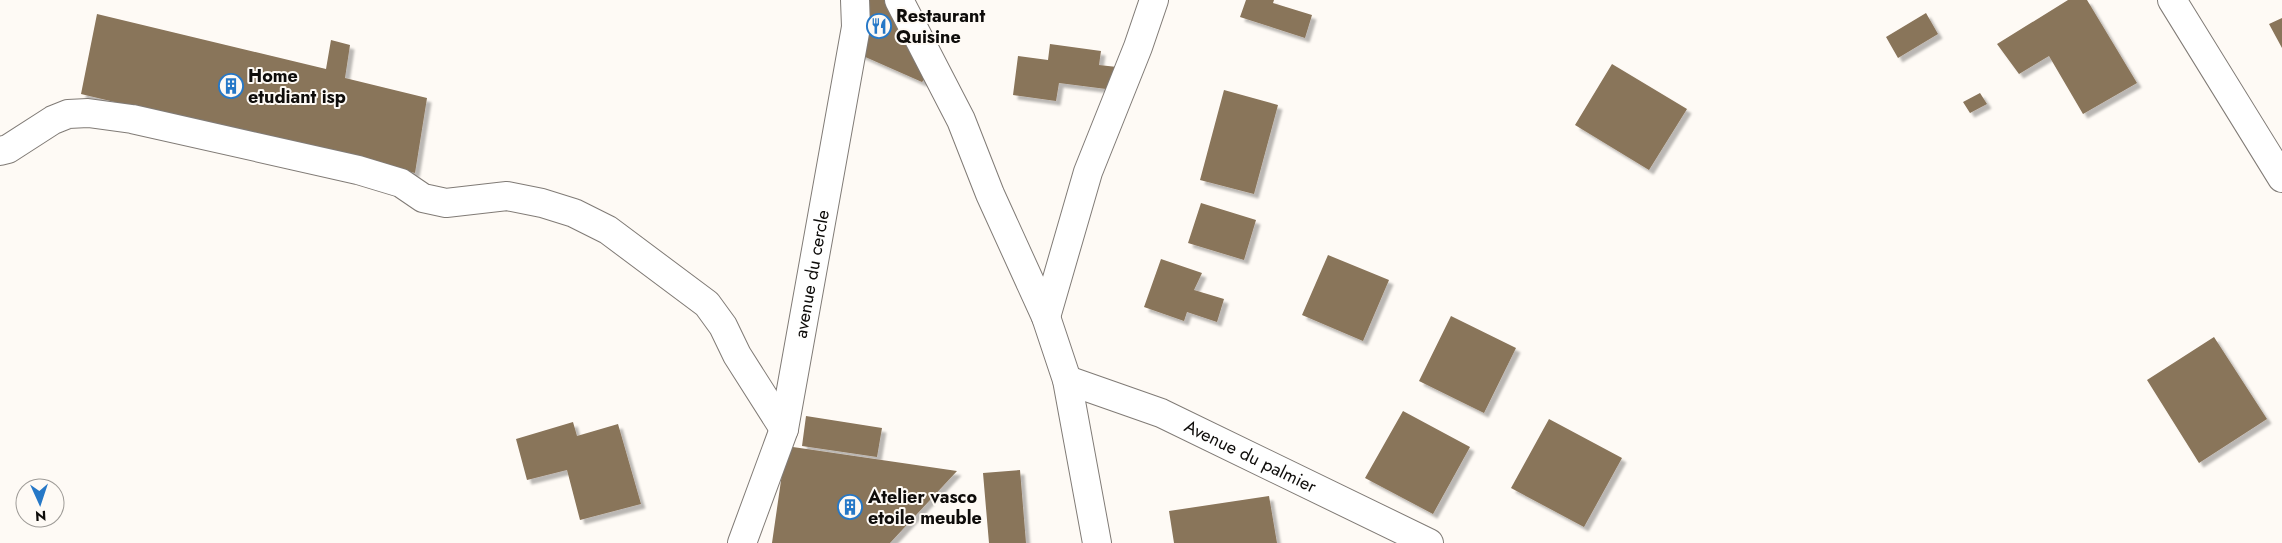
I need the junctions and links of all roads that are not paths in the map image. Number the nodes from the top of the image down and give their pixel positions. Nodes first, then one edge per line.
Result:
1 (855, 0) edge
2 (900, 0) edge
3 (1154, 0) edge
4 (2172, 0) edge
5 (0, 151) edge
6 (2282, 178) edge
7 (1046, 317) junction
8 (1067, 380) junction
9 (784, 429) junction
10 (742, 543) edge
11 (1097, 543) edge
12 (1429, 543) edge

1 - 9 street, avenue du cercle
2 - 7 street
3 - 7 street
4 - 6 street
5 - 9 street
7 - 8 street
8 - 11 street
8 - 12 street, Avenue du palmier
9 - 10 street, avenue du cercle

